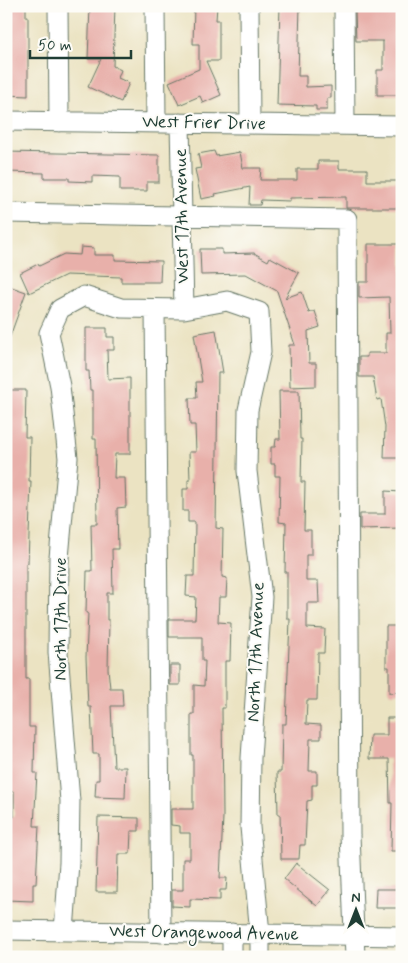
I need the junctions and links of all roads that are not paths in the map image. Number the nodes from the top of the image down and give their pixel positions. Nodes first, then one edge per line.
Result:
1 (58, 6) edge
2 (155, 6) edge
3 (249, 6) edge
4 (344, 6) edge
5 (6, 121) edge
6 (58, 122) junction
7 (156, 123) junction
8 (180, 123) junction
9 (250, 124) junction
10 (345, 125) junction
11 (402, 126) edge
12 (6, 213) edge
13 (182, 218) junction
14 (155, 309) junction
15 (184, 310) junction
16 (6, 930) edge
17 (64, 932) junction
18 (161, 933) junction
19 (232, 934) junction
20 (260, 934) junction
21 (355, 935) junction
22 (402, 936) edge
23 (232, 957) edge
24 (260, 957) edge
25 (355, 957) edge

1 - 6 street
2 - 7 street
3 - 9 street
4 - 10 street
5 - 6 street, West Frier Drive
6 - 7 street, West Frier Drive
7 - 8 street, West Frier Drive
8 - 9 street, West Frier Drive
8 - 13 street, West 17th Avenue
9 - 10 street, West Frier Drive
10 - 11 street, West Frier Drive
12 - 13 street
13 - 15 street, West 17th Avenue
13 - 21 street
14 - 15 street
14 - 17 street, North 17th Drive
14 - 18 street
15 - 20 street, North 17th Avenue
16 - 17 street, West Orangewood Avenue
17 - 18 street, West Orangewood Avenue
18 - 19 street, West Orangewood Avenue
19 - 20 street, West Orangewood Avenue
19 - 23 street
20 - 21 street, West Orangewood Avenue
20 - 24 street, North 17th Avenue
21 - 22 street, West Orangewood Avenue
21 - 25 street

